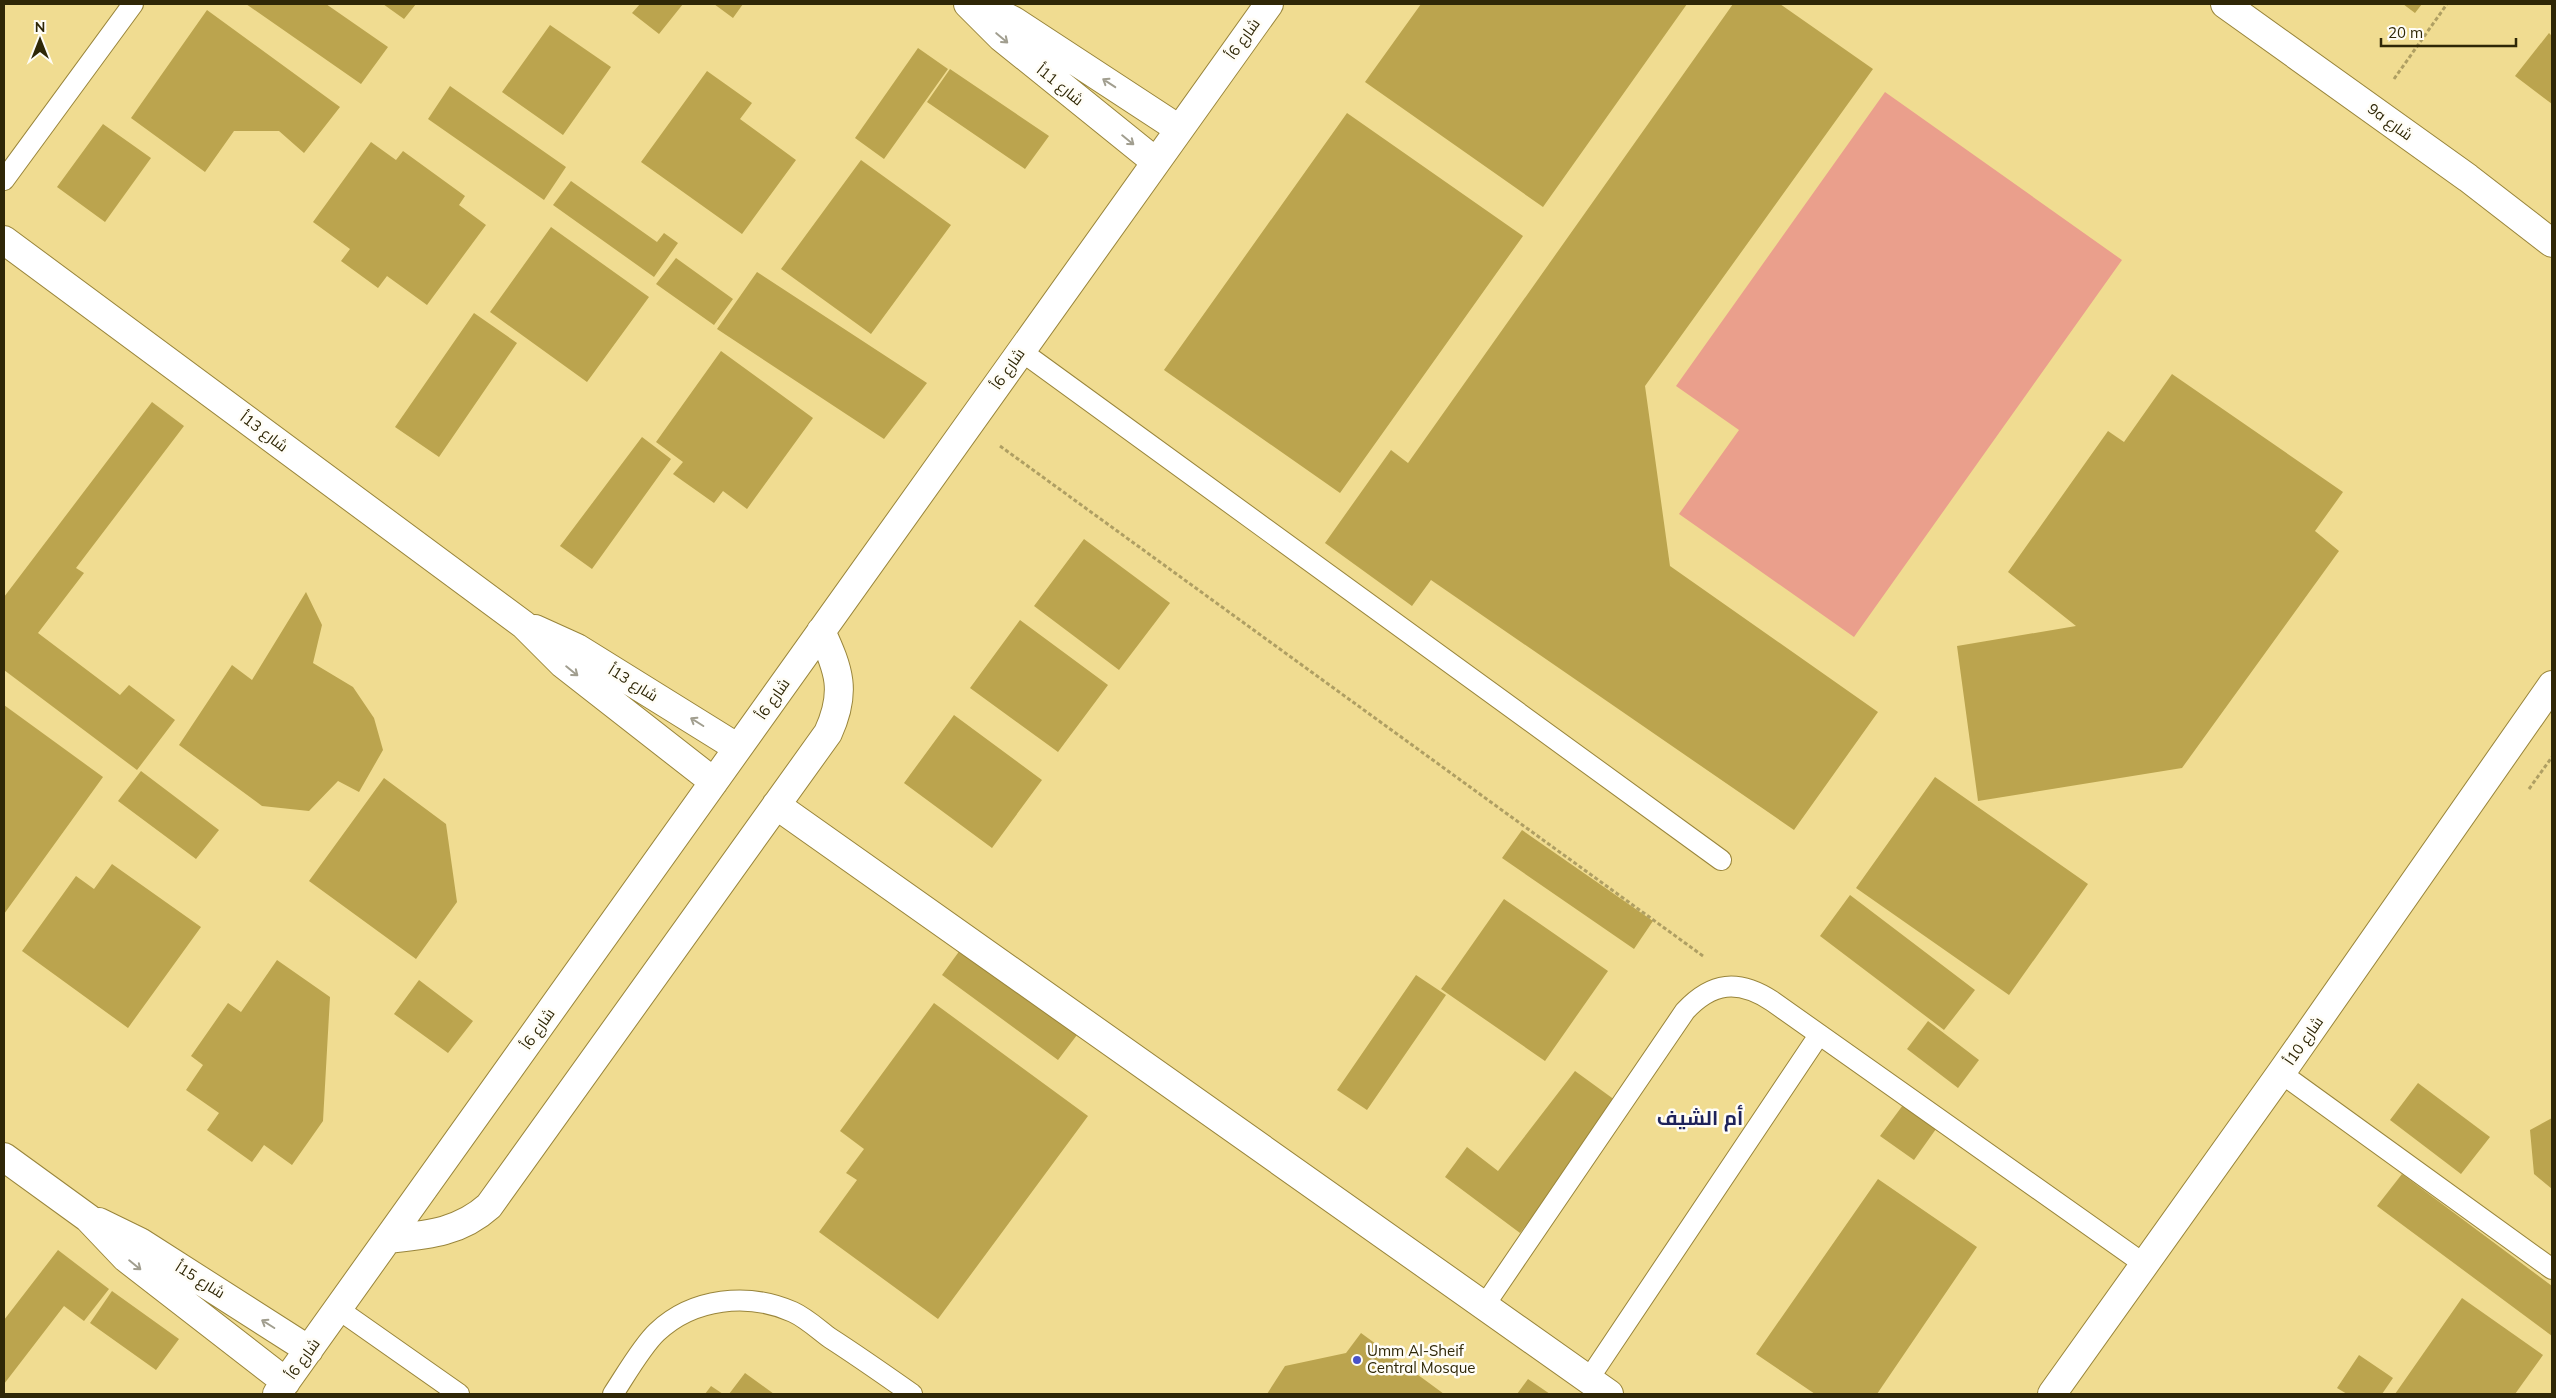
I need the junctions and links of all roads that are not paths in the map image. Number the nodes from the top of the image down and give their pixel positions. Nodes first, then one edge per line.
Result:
1 (133, 4) edge
2 (968, 4) edge
3 (980, 4) edge
4 (1269, 4) edge
5 (2224, 4) edge
6 (1179, 129) junction
7 (1156, 162) junction
8 (4, 180) edge
9 (4, 240) edge
10 (2552, 243) edge
11 (1021, 351) junction
12 (524, 625) junction
13 (821, 631) junction
14 (2552, 685) edge
15 (738, 748) junction
16 (714, 782) junction
17 (776, 805) junction
18 (1721, 860) dead end
19 (1819, 1035) junction
20 (2281, 1073) junction
21 (4, 1157) edge
22 (88, 1218) junction
23 (388, 1239) junction
24 (2144, 1264) junction
25 (2552, 1269) edge
26 (1484, 1306) junction
27 (338, 1309) junction
28 (309, 1350) junction
29 (1598, 1387) edge
30 (282, 1388) edge
31 (459, 1394) edge
32 (613, 1394) edge
33 (912, 1394) edge
34 (2052, 1394) edge

1 - 8 lane
2 -> 7 street, شارع 11أ
6 -> 3 street, شارع 11أ
4 - 6 street, شارع 6أ
5 - 10 street, 9a شارع
6 - 7 street, شارع 6أ
7 - 11 street, شارع 6أ
9 - 12 street, شارع 13أ
11 - 13 street, شارع 6أ
11 - 18 lane
15 -> 12 street, شارع 13أ
12 -> 16 street, شارع 13أ
13 - 15 street, شارع 6أ
13 - 17 street
14 - 20 street, شارع 10أ
15 - 16 street, شارع 6أ
16 - 23 street, شارع 6أ
17 - 23 street
17 - 26 street
19 - 24 lane
19 - 26 lane
19 - 29 lane
20 - 24 street, شارع 10أ
20 - 25 lane
21 - 22 street, شارع 15أ
28 -> 22 street, شارع 15أ
22 -> 30 street, شارع 15أ
23 - 27 street, شارع 6أ
24 - 34 street, شارع 10أ
26 - 29 street
27 - 28 street, شارع 6أ
27 - 31 lane
28 - 30 street, شارع 6أ
32 - 33 lane

